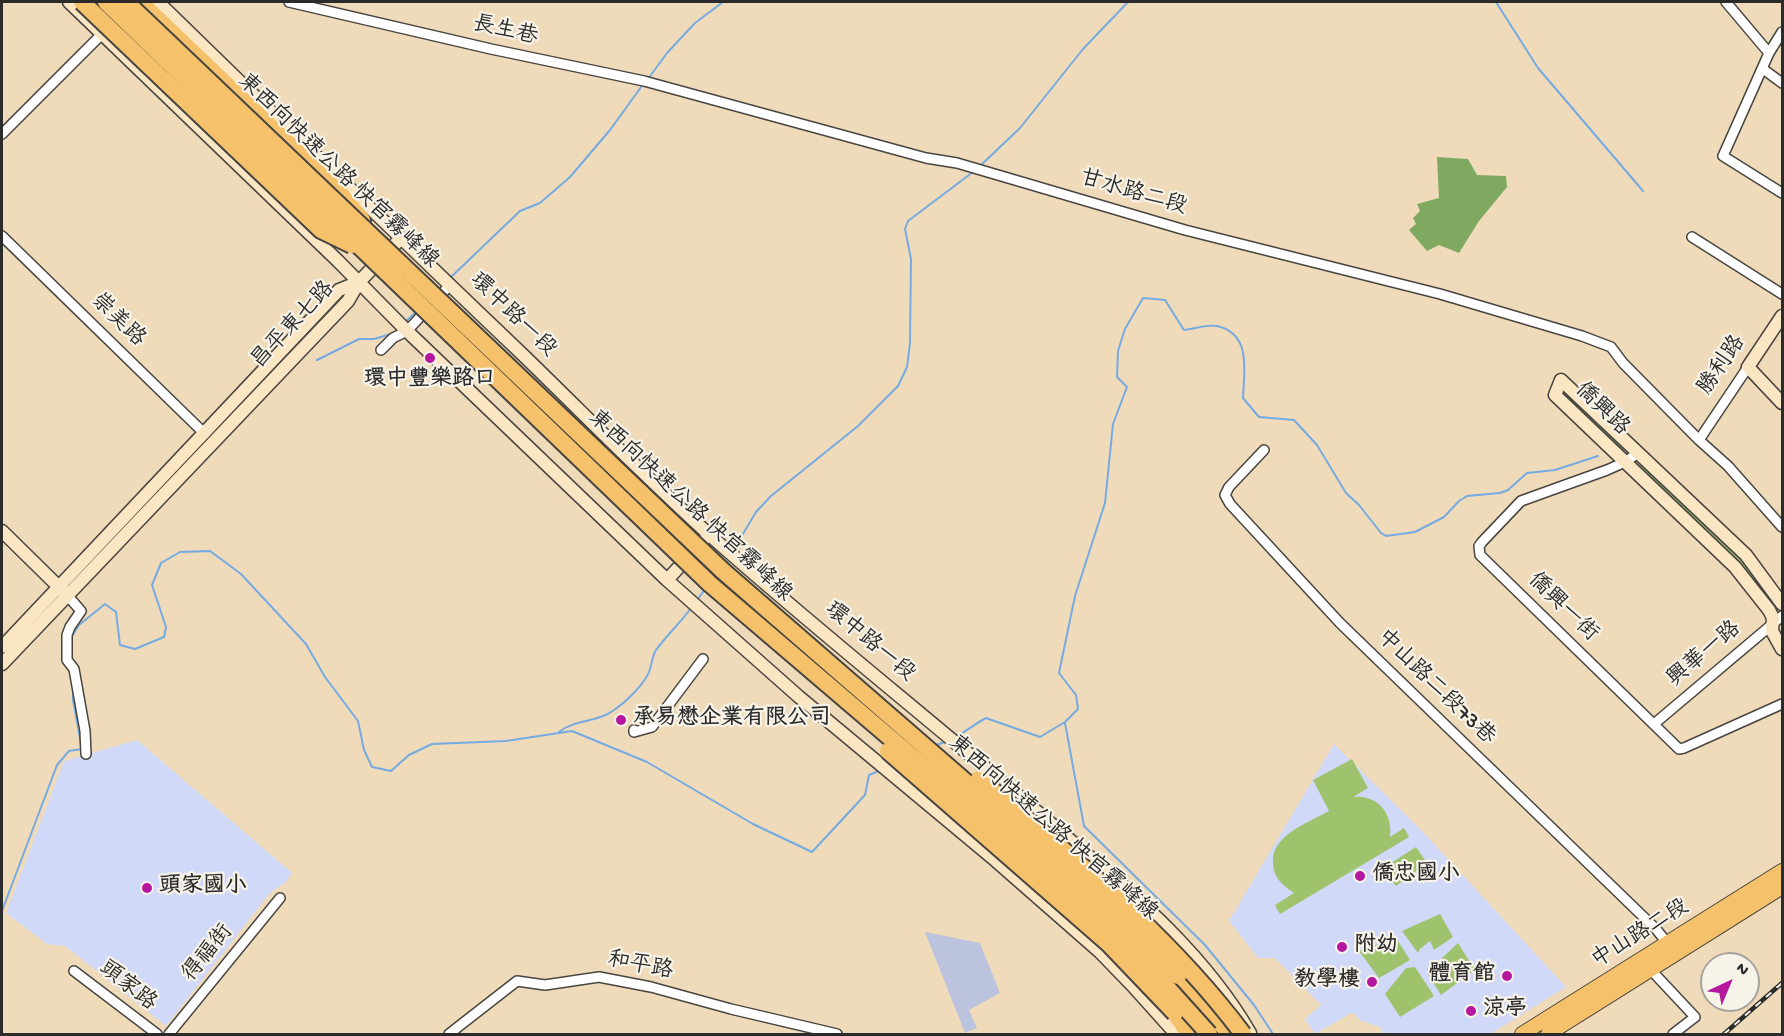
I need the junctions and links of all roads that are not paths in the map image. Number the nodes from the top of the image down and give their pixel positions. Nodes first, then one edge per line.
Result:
1 (69, 2) edge
2 (82, 2) edge
3 (106, 2) edge
4 (126, 2) edge
5 (134, 2) edge
6 (140, 2) edge
7 (158, 2) edge
8 (289, 2) edge
9 (1726, 2) edge
10 (1782, 32) edge
11 (102, 34) junction
12 (1769, 53) junction
13 (1763, 69) junction
14 (644, 81) joint
15 (1782, 83) edge
16 (2, 134) edge
17 (1782, 193) edge
18 (2, 236) edge
19 (1692, 237) dead end
20 (401, 238) junction
21 (373, 248) junction
22 (360, 282) junction
23 (450, 285) junction
24 (1782, 294) edge
25 (1782, 316) edge
26 (407, 331) junction
27 (381, 350) dead end
28 (1748, 367) junction
29 (1782, 403) edge
30 (205, 434) junction
31 (1699, 440) junction
32 (1264, 450) dead end
33 (1638, 453) junction
34 (1625, 462) junction
35 (1782, 527) edge
36 (2, 531) edge
37 (709, 535) junction
38 (692, 542) junction
39 (680, 556) junction
40 (667, 580) junction
41 (63, 591) junction
42 (1782, 604) edge
43 (1777, 620) edge
44 (2, 647) edge
45 (1782, 649) edge
46 (703, 659) dead end
47 (2, 664) edge
48 (1782, 704) edge
49 (1654, 724) junction
50 (634, 730) dead end
51 (86, 754) dead end
52 (1006, 786) junction
53 (965, 835) junction
54 (1782, 872) edge
55 (1782, 886) edge
56 (280, 898) dead end
57 (1668, 944) junction
58 (74, 970) dead end
59 (1651, 970) junction
60 (157, 1035) edge
61 (169, 1035) edge
62 (449, 1035) edge
63 (837, 1035) edge
64 (1176, 1035) edge
65 (1189, 1035) edge
66 (1209, 1035) edge
67 (1230, 1035) edge
68 (1243, 1035) edge
69 (1251, 1035) edge
70 (1522, 1035) edge
71 (1548, 1035) edge
72 (1673, 1035) edge

1 - 11 street
2 - 21 highway, bridge
3 - 21 highway, 東西向快速公路 快官霧峰線, bridge
4 - 21 highway, 東西向快速公路 快官霧峰線, bridge
5 - 11 street
6 - 21 highway, bridge
7 - 20 street, 環中路一段
8 - 14 street, 長生巷
9 - 12 street
10 - 12 street
11 - 16 street
11 - 22 street
12 - 13 street
13 - 15 street
13 - 17 street
14 - 31 street, 甘水路二段
18 - 30 street, 崇美路
19 - 24 street
20 - 22 street
20 - 23 street, 環中路一段
21 - 38 highway, 東西向快速公路 快官霧峰線, bridge
21 - 39 highway, 東西向快速公路 快官霧峰線, bridge
22 - 26 street
22 - 30 street, 昌平東七路
22 - 41 street, 昌平東七路
23 - 26 street
23 - 37 street, 環中路一段
25 - 28 street, 勝利路
26 - 27 street
26 - 40 street
28 - 29 street
28 - 31 street, 勝利路
30 - 41 street, 昌平東七路
31 - 35 street
32 - 57 street, 中山路二段73巷
33 - 34 street, 僑興一街
33 - 34 street, 僑興路
33 - 42 street, 僑興路
34 - 43 street, 僑興路
34 - 49 street, 僑興一街
36 - 41 street
37 - 40 street
37 - 52 street, 環中路一段
38 - 67 highway, 東西向快速公路 快官霧峰線, bridge
38 - 68 highway, bridge
39 - 65 highway, bridge
39 - 66 highway, 東西向快速公路 快官霧峰線, bridge
40 - 53 street
41 - 44 street, 昌平東七路
41 - 47 street, 昌平東七路
41 - 51 street
43 - 45 street, 僑興路
43 - 49 street, 興華一路
46 - 50 street
48 - 49 street, 僑興一街
52 - 53 street
52 - 69 street, 環中路一段
53 - 64 street
54 - 57 main road, 中山路二段
55 - 59 main road, 中山路二段
56 - 61 street, 得福街
57 - 70 main road, 中山路二段
58 - 60 street, 頭家路
59 - 71 main road, 中山路二段
59 - 72 street
62 - 63 street, 和平路

